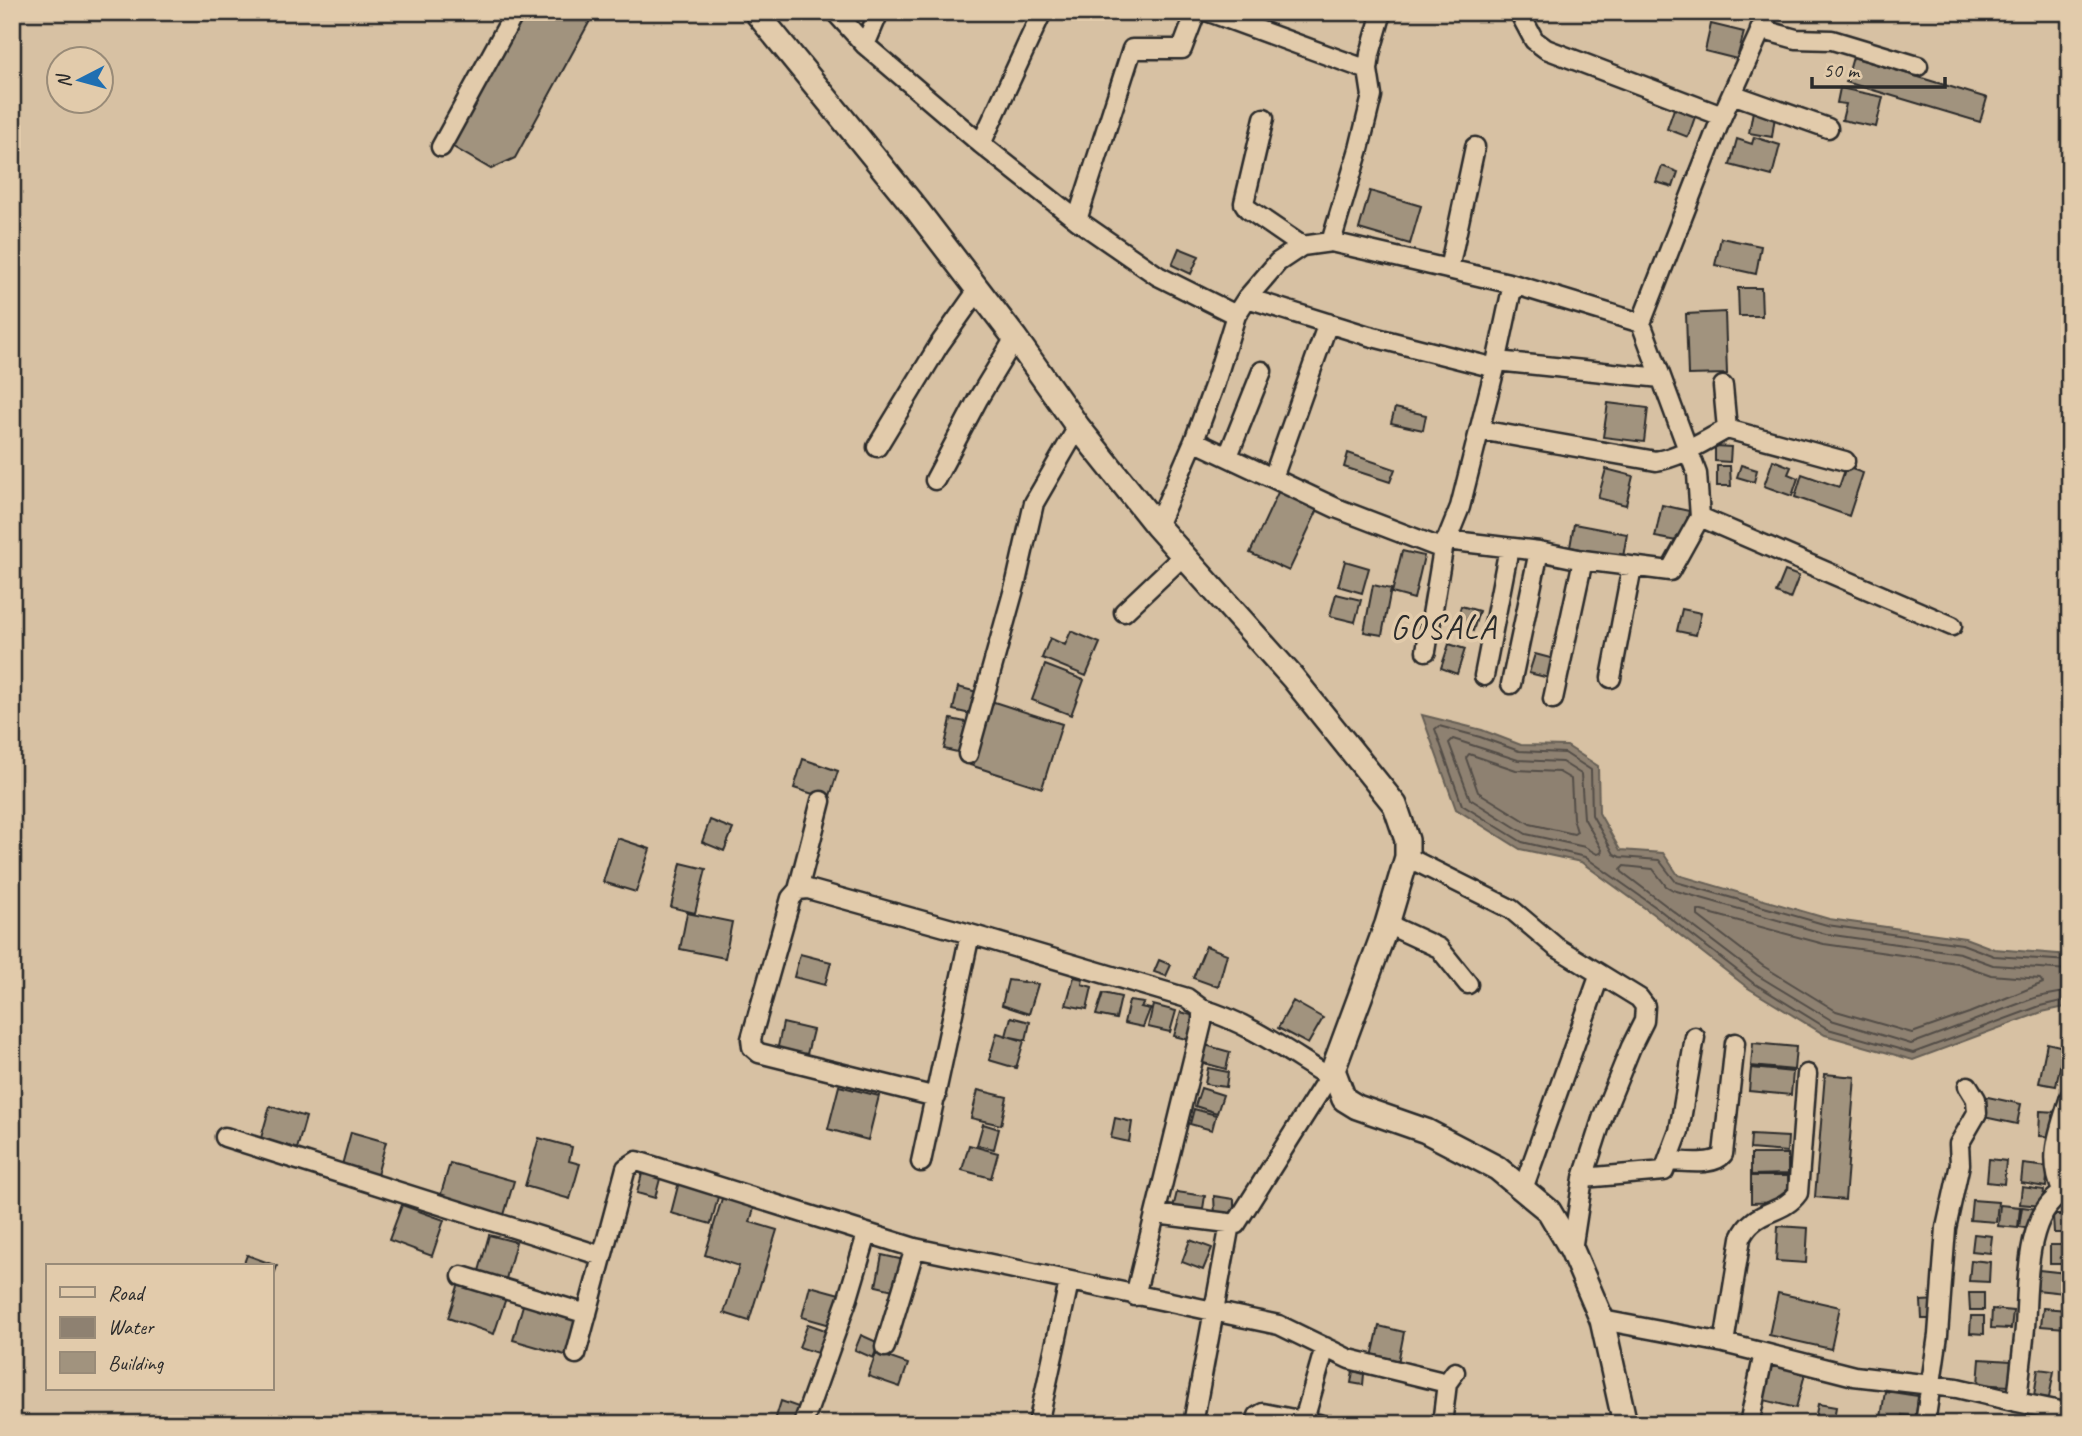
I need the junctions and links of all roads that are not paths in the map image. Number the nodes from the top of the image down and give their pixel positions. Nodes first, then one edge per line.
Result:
1 (515, 12) edge
2 (756, 12) edge
3 (835, 12) edge
4 (879, 12) edge
5 (1042, 12) edge
6 (1196, 12) edge
7 (1209, 12) edge
8 (1381, 12) edge
9 (1519, 12) edge
10 (1769, 12) edge
11 (1760, 29) junction
12 (865, 45) junction
13 (1918, 66) dead end
14 (1368, 70) junction
15 (1732, 94) junction
16 (1722, 116) junction
17 (1264, 118) dead end
18 (1828, 128) dead end
19 (981, 144) junction
20 (441, 147) dead end
21 (1475, 147) dead end
22 (1077, 220) junction
23 (1331, 242) junction
24 (1302, 246) junction
25 (1449, 269) junction
26 (1513, 284) junction
27 (978, 290) junction
28 (1247, 298) junction
29 (1236, 315) junction
30 (1328, 323) junction
31 (1641, 323) junction
32 (1015, 338) junction
33 (1496, 364) junction
34 (1262, 371) dead end
35 (1661, 378) junction
36 (1723, 386) dead end
37 (1078, 427) junction
38 (1727, 429) junction
39 (1480, 430) junction
40 (1194, 441) junction
41 (877, 447) dead end
42 (1688, 449) junction
43 (1228, 456) junction
44 (1845, 461) dead end
45 (1273, 478) junction
46 (935, 480) dead end
47 (1700, 517) junction
48 (1157, 526) junction
49 (1444, 545) junction
50 (1509, 548) junction
51 (1539, 551) junction
52 (1183, 555) junction
53 (1583, 560) junction
54 (1632, 567) junction
55 (1124, 612) dead end
56 (1952, 626) dead end
57 (1426, 651) dead end
58 (1484, 676) dead end
59 (1611, 678) dead end
60 (1511, 684) dead end
61 (1553, 699) dead end
62 (968, 754) dead end
63 (821, 801) dead end
64 (1407, 858) junction
65 (798, 890) junction
66 (1387, 924) junction
67 (970, 933) junction
68 (1600, 974) junction
69 (1468, 984) dead end
70 (1202, 1009) junction
71 (1695, 1037) dead end
72 (1735, 1043) dead end
73 (1331, 1073) junction
74 (1807, 1074) dead end
75 (1968, 1086) dead end
76 (936, 1097) junction
77 (2070, 1097) edge
78 (225, 1137) dead end
79 (1668, 1161) junction
80 (921, 1162) dead end
81 (1583, 1178) junction
82 (1523, 1189) junction
83 (2066, 1193) edge
84 (1156, 1214) junction
85 (1230, 1224) junction
86 (867, 1234) junction
87 (915, 1248) junction
88 (1572, 1250) junction
89 (602, 1256) junction
90 (462, 1276) dead end
91 (1069, 1282) junction
92 (1135, 1296) junction
93 (1214, 1313) junction
94 (587, 1314) junction
95 (1602, 1320) junction
96 (1724, 1342) junction
97 (885, 1347) dead end
98 (1325, 1348) junction
99 (1765, 1353) junction
100 (576, 1354) dead end
101 (1930, 1385) junction
102 (2017, 1402) junction
103 (2070, 1413) edge
104 (1312, 1422) edge
105 (803, 1424) edge
106 (1038, 1424) edge
107 (1194, 1424) edge
108 (1256, 1424) edge
109 (1442, 1424) edge
110 (1625, 1424) edge
111 (1749, 1424) edge
112 (1925, 1424) edge

1 - 20 street
2 - 27 main road
3 - 12 street
4 - 12 street
5 - 19 street
6 - 22 street
7 - 14 street
8 - 14 street
9 - 16 street
10 - 11 street
11 - 13 street
11 - 15 street
12 - 19 street
14 - 23 street
15 - 16 street
15 - 18 street
16 - 31 street
17 - 24 street
19 - 22 street
21 - 25 street
22 - 29 street
23 - 24 street
23 - 25 street
24 - 28 street
25 - 26 street
26 - 31 street
26 - 33 street
27 - 32 main road
27 - 41 street
28 - 29 street
28 - 30 street
29 - 40 street
30 - 33 street
30 - 45 street
31 - 35 street
32 - 37 main road
32 - 46 street
33 - 35 street
33 - 39 street
34 - 43 street
35 - 42 street
36 - 38 street
37 - 48 main road
37 - 62 street
38 - 42 street
38 - 44 street
39 - 42 street
39 - 49 street
40 - 43 street
40 - 48 street
42 - 47 street
43 - 45 street
45 - 49 street
47 - 54 street
47 - 56 street
48 - 52 main road
49 - 50 street
49 - 57 street
50 - 51 street
50 - 58 street
51 - 53 street
51 - 60 street
52 - 55 street
52 - 64 main road
53 - 54 street
53 - 61 street
54 - 59 street
63 - 65 street
64 - 66 main road
64 - 68 street
65 - 67 street
65 - 76 street
66 - 69 street
66 - 73 main road
67 - 70 street
67 - 76 street
68 - 81 street
68 - 82 street
70 - 73 street
70 - 84 street
71 - 79 street
72 - 79 street
73 - 82 main road
73 - 85 street
74 - 96 street
75 - 101 street
76 - 80 street
77 - 83 street
78 - 89 street
79 - 81 street
81 - 88 street
82 - 88 main road
83 - 102 street
84 - 85 street
84 - 92 street
85 - 93 street
86 - 87 street
86 - 89 street
86 - 105 street
87 - 91 street
87 - 97 street
88 - 95 main road
89 - 94 street
90 - 94 street
91 - 92 street
91 - 106 street
92 - 93 street
93 - 98 street
93 - 107 street
94 - 100 street
95 - 96 street
95 - 110 main road
96 - 99 street
98 - 104 street
98 - 109 street
99 - 101 street
99 - 111 street
101 - 102 street
101 - 112 street
102 - 103 street
104 - 108 street

